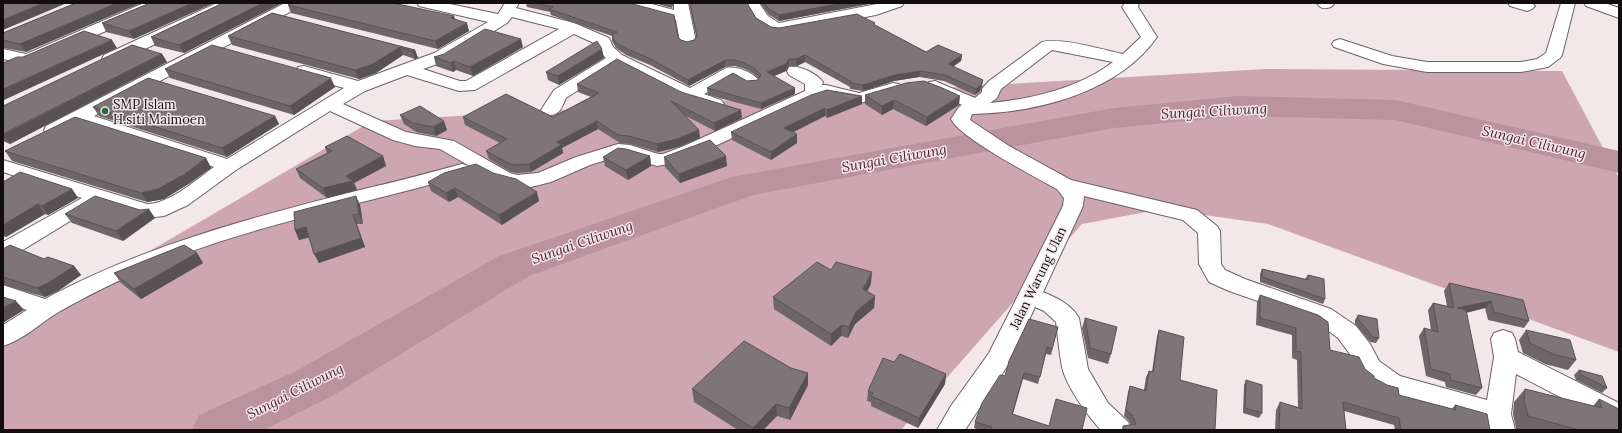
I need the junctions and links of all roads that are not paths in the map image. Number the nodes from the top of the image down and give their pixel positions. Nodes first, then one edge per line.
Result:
1 (156, 3) edge
2 (229, 3) edge
3 (296, 3) edge
4 (424, 3) edge
5 (630, 3) edge
6 (752, 3) edge
7 (897, 3) edge
8 (1132, 3) edge
9 (1568, 3) edge
10 (1591, 3) edge
11 (1614, 3) edge
12 (1619, 4) edge
13 (682, 10) edge
14 (507, 11) edge
15 (1619, 13) edge
16 (273, 15) junction
17 (296, 21) edge
18 (572, 28) junction
19 (87, 34) junction
20 (688, 42) edge
21 (1340, 44) dead end
22 (213, 46) junction
23 (135, 47) junction
24 (417, 51) dead end
25 (236, 53) edge
26 (3, 54) edge
27 (440, 57) junction
28 (28, 59) junction
29 (616, 59) junction
30 (1127, 60) junction
31 (186, 61) junction
32 (94, 66) edge
33 (290, 68) edge
34 (405, 69) junction
35 (3, 70) edge
36 (795, 71) dead end
37 (150, 79) junction
38 (751, 82) edge
39 (173, 86) edge
40 (359, 87) junction
41 (815, 93) junction
42 (690, 95) junction
43 (328, 104) junction
44 (972, 107) junction
45 (550, 110) dead end
46 (79, 117) junction
47 (276, 117) edge
48 (762, 117) junction
49 (298, 123) junction
50 (38, 139) edge
51 (5, 159) edge
52 (482, 165) junction
53 (229, 166) junction
54 (1064, 185) junction
55 (98, 197) junction
56 (3, 252) edge
57 (3, 293) edge
58 (1029, 295) junction
59 (47, 308) junction
60 (3, 337) edge
61 (1619, 415) edge
62 (1500, 422) edge
63 (951, 430) edge
64 (1118, 430) edge

1 - 19 street
2 - 23 street
3 - 16 street
4 - 14 street
5 - 13 street
6 - 7 street
8 - 30 street
9 - 21 street
10 - 15 street
11 - 12 street
13 - 20 street
14 - 18 street
14 - 27 street
16 - 17 street
16 - 22 street
18 - 29 street
18 - 34 street
19 - 23 street
19 - 28 street
22 - 25 street
22 - 31 street
23 - 31 street
23 - 32 street
24 - 27 street
26 - 28 street
27 - 34 street
28 - 35 street
29 - 42 street
29 - 45 street
30 - 44 street
30 - 44 street
31 - 37 street
33 - 40 street
34 - 40 street
36 - 41 street
37 - 39 street
37 - 46 street
38 - 42 street
40 - 43 street
41 - 44 street
41 - 48 street
42 - 48 street
43 - 49 street
43 - 52 street
44 - 54 street, Jalan Warung Ulan
46 - 50 street
46 - 53 street
47 - 49 street
48 - 52 street
49 - 53 street
51 - 55 street
52 - 59 street
53 - 55 street
54 - 58 street, Jalan Warung Ulan
54 - 62 street
55 - 56 street
57 - 59 street
58 - 63 street, Jalan Warung Ulan
58 - 64 street
59 - 60 street
61 - 62 street

